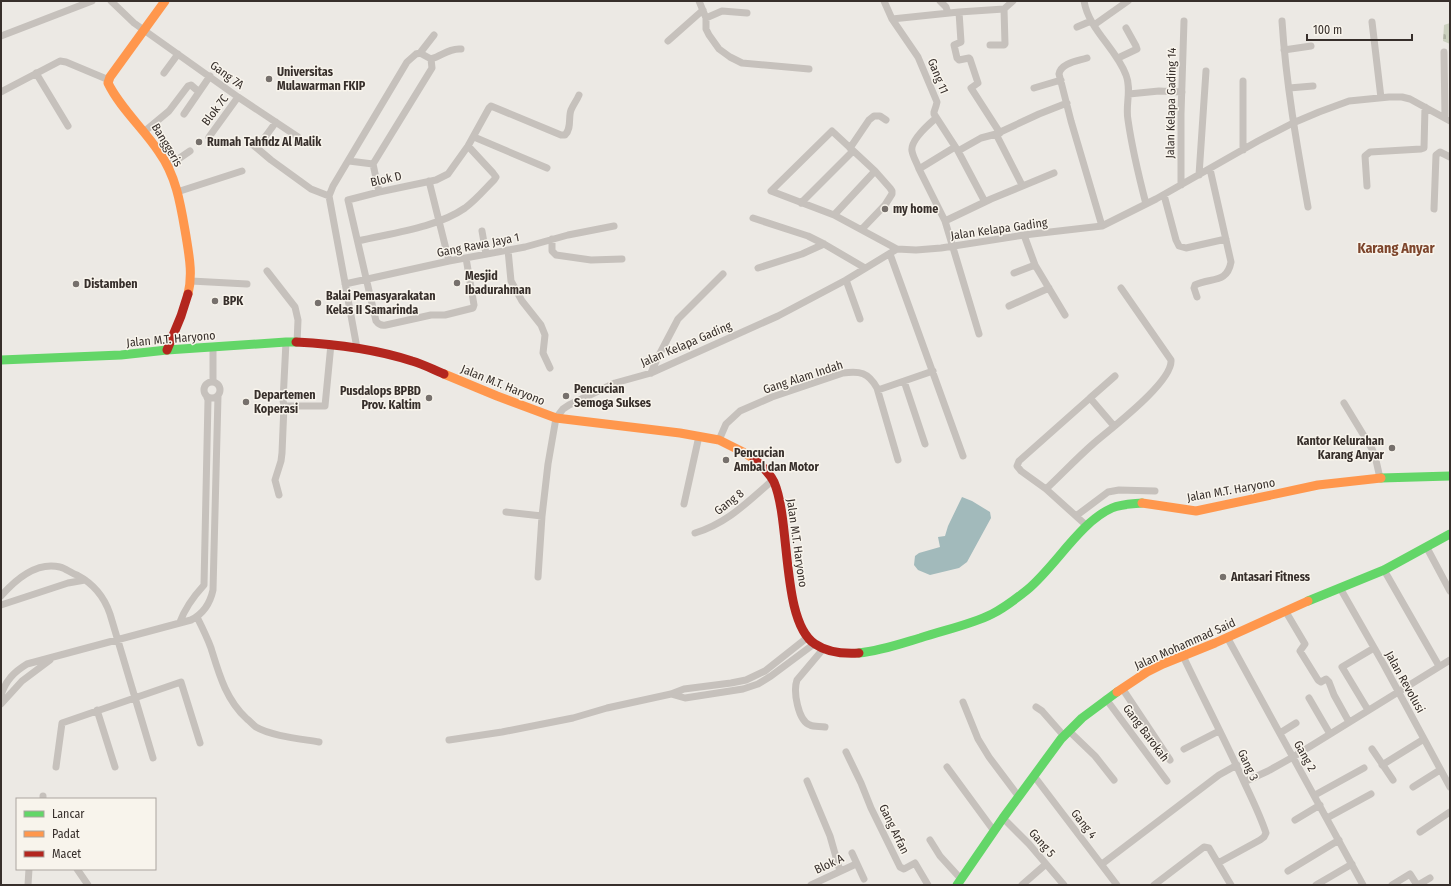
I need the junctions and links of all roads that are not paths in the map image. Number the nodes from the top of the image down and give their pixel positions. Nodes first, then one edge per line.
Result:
1 (92, 1) edge
2 (111, 1) edge
3 (165, 1) edge
4 (699, 1) edge
5 (884, 1) edge
6 (940, 1) edge
7 (1013, 1) edge
8 (1084, 1) edge
9 (1128, 1) edge
10 (1004, 9) junction
11 (702, 10) junction
12 (959, 12) junction
13 (747, 13) dead end
14 (948, 13) junction
15 (706, 18) junction
16 (892, 20) junction
17 (1184, 21) dead end
18 (1282, 22) dead end
19 (1372, 22) dead end
20 (1092, 23) junction
21 (1077, 27) dead end
22 (1126, 28) dead end
23 (144, 29) junction
24 (434, 35) dead end
25 (1, 36) edge
26 (668, 41) dead end
27 (990, 45) dead end
28 (1311, 46) dead end
29 (461, 50) dead end
30 (1284, 50) junction
31 (1444, 52) dead end
32 (420, 53) junction
33 (178, 54) junction
34 (1087, 58) dead end
35 (1118, 58) junction
36 (431, 59) junction
37 (809, 69) dead end
38 (1206, 71) dead end
39 (36, 73) junction
40 (164, 74) dead end
41 (210, 76) junction
42 (109, 80) junction
43 (1061, 80) junction
44 (1243, 81) dead end
45 (1313, 86) dead end
46 (1034, 88) dead end
47 (1289, 88) junction
48 (1, 92) edge
49 (199, 92) junction
50 (1182, 92) junction
51 (1129, 94) junction
52 (579, 95) dead end
53 (238, 97) junction
54 (1381, 98) junction
55 (1067, 103) junction
56 (1425, 107) junction
57 (184, 114) dead end
58 (936, 118) junction
59 (886, 120) dead end
60 (1448, 120) edge
61 (276, 122) junction
62 (1293, 123) junction
63 (68, 126) dead end
64 (145, 131) junction
65 (998, 134) junction
66 (209, 137) dead end
67 (298, 137) dead end
68 (474, 137) junction
69 (468, 146) junction
70 (851, 149) junction
71 (956, 149) junction
72 (1243, 150) junction
73 (190, 151) dead end
74 (1450, 157) edge
75 (349, 161) junction
76 (373, 164) junction
77 (168, 166) junction
78 (547, 168) dead end
79 (919, 169) junction
80 (1210, 169) junction
81 (242, 171) dead end
82 (875, 171) junction
83 (1054, 173) dead end
84 (1199, 175) junction
85 (429, 181) junction
86 (1022, 185) junction
87 (1181, 185) junction
88 (1368, 186) dead end
89 (177, 192) junction
90 (379, 192) junction
91 (1164, 195) junction
92 (329, 196) junction
93 (985, 202) junction
94 (801, 203) junction
95 (1146, 204) junction
96 (1308, 207) dead end
97 (1434, 209) dead end
98 (834, 216) junction
99 (753, 218) dead end
100 (945, 221) junction
101 (439, 222) junction
102 (614, 226) dead end
103 (1102, 226) junction
104 (862, 229) junction
105 (482, 231) dead end
106 (1024, 235) junction
107 (552, 239) junction
108 (1226, 240) junction
109 (358, 241) junction
110 (824, 244) junction
111 (953, 245) junction
112 (897, 249) junction
113 (508, 250) junction
114 (486, 254) junction
115 (890, 254) junction
116 (466, 258) junction
117 (622, 259) dead end
118 (449, 262) junction
119 (1035, 265) junction
120 (758, 268) dead end
121 (865, 268) junction
122 (267, 271) dead end
123 (723, 274) dead end
124 (1014, 274) dead end
125 (368, 280) junction
126 (846, 280) junction
127 (191, 281) junction
128 (247, 284) dead end
129 (346, 284) junction
130 (1049, 288) junction
131 (1121, 288) dead end
132 (1197, 297) dead end
133 (1009, 306) dead end
134 (1065, 315) dead end
135 (860, 319) dead end
136 (979, 334) dead end
137 (286, 342) junction
138 (297, 343) junction
139 (331, 344) junction
140 (213, 348) junction
141 (357, 348) junction
142 (167, 350) junction
143 (1, 360) edge
144 (550, 368) dead end
145 (932, 371) junction
146 (651, 373) junction
147 (1115, 376) dead end
148 (904, 381) junction
149 (213, 382) junction
150 (878, 390) junction
151 (218, 396) junction
152 (207, 398) junction
153 (1090, 398) junction
154 (1344, 403) dead end
155 (284, 405) junction
156 (556, 418) junction
157 (1114, 426) junction
158 (699, 436) junction
159 (719, 440) junction
160 (925, 444) dead end
161 (963, 456) dead end
162 (898, 460) dead end
163 (1450, 476) edge
164 (1380, 478) junction
165 (773, 480) junction
166 (1046, 489) junction
167 (1155, 491) dead end
168 (279, 495) dead end
169 (684, 504) dead end
170 (506, 512) dead end
171 (542, 516) junction
172 (1076, 516) junction
173 (1087, 526) junction
174 (695, 533) dead end
175 (1450, 534) edge
176 (1427, 548) junction
177 (1384, 570) junction
178 (538, 577) dead end
179 (85, 580) junction
180 (204, 585) junction
181 (213, 588) junction
182 (1340, 588) junction
183 (1450, 591) edge
184 (1, 596) edge
185 (1, 605) edge
186 (1286, 612) junction
187 (197, 617) junction
188 (180, 622) junction
189 (1227, 637) junction
190 (118, 640) junction
191 (811, 641) junction
192 (824, 648) junction
193 (1374, 648) junction
194 (57, 655) junction
195 (1184, 656) junction
196 (1450, 660) edge
197 (1439, 666) junction
198 (1122, 688) junction
199 (1398, 692) junction
200 (1, 695) edge
201 (135, 697) junction
202 (1309, 698) dead end
203 (1106, 699) junction
204 (963, 702) dead end
205 (1, 704) edge
206 (1036, 707) dead end
207 (97, 710) junction
208 (1368, 710) junction
209 (1349, 722) junction
210 (1296, 723) dead end
211 (825, 727) dead end
212 (1219, 731) junction
213 (1280, 733) junction
214 (1066, 734) junction
215 (1330, 734) junction
216 (1424, 739) junction
217 (449, 740) dead end
218 (319, 742) dead end
219 (200, 743) dead end
220 (1184, 749) dead end
221 (1372, 749) dead end
222 (846, 752) dead end
223 (1293, 757) junction
224 (153, 758) dead end
225 (1170, 760) dead end
226 (1237, 765) junction
227 (1382, 765) junction
228 (947, 766) dead end
229 (56, 767) dead end
230 (115, 767) dead end
231 (1364, 768) dead end
232 (1440, 770) junction
233 (1034, 776) junction
234 (1114, 780) dead end
235 (1393, 780) dead end
236 (807, 781) dead end
237 (1168, 781) dead end
238 (1244, 782) junction
239 (1413, 787) dead end
240 (1450, 787) edge
241 (1371, 794) dead end
242 (1314, 795) junction
243 (1019, 797) junction
244 (1320, 805) junction
245 (1450, 812) edge
246 (1003, 818) junction
247 (1327, 818) junction
248 (1295, 820) dead end
249 (994, 831) junction
250 (1420, 832) dead end
251 (930, 840) dead end
252 (1339, 840) junction
253 (852, 854) dead end
254 (1218, 863) junction
255 (856, 864) junction
256 (1046, 864) junction
257 (1102, 864) junction
258 (1352, 864) junction
259 (29, 870) edge
260 (78, 870) edge
261 (840, 871) junction
262 (1288, 871) dead end
263 (1430, 878) dead end
264 (864, 879) dead end
265 (959, 882) edge
266 (28, 885) edge
267 (88, 885) edge
268 (811, 885) edge
269 (928, 885) edge
270 (1022, 885) edge
271 (1064, 885) edge
272 (1117, 885) edge
273 (1154, 885) edge
274 (1231, 885) edge
275 (1316, 885) edge
276 (1363, 885) edge
277 (1392, 885) edge
278 (1417, 885) edge

1 - 25 street
2 - 23 street
3 - 23 main road
4 - 11 street
5 - 16 street, Gang 11
6 - 14 street
7 - 10 street
8 - 20 street
9 - 20 street
10 - 12 street
10 - 27 street
11 - 15 street
11 - 26 street
12 - 14 street
12 - 65 street
13 - 15 street
14 - 16 street
15 - 37 street
16 - 58 street, Gang 11
17 - 50 street, Jalan Kelapa Gading 14
18 - 30 street
19 - 54 street
20 - 21 street
20 - 35 street
22 - 35 street
23 - 33 street, Gang 7A
23 - 42 main road
24 - 32 street
28 - 30 street
29 - 36 street
30 - 47 street
31 - 60 street
32 - 36 street
32 - 75 street
33 - 40 street
33 - 41 street, Gang 7A
34 - 43 street
35 - 51 street
36 - 76 street
38 - 84 street
39 - 42 street
39 - 48 street
39 - 63 street
41 - 49 street
41 - 53 street, Gang 7A
42 - 64 main road, Banggeris
43 - 46 street
43 - 55 street
44 - 72 street
45 - 47 street
47 - 62 street
49 - 57 street
49 - 64 street
50 - 51 street
50 - 87 street, Jalan Kelapa Gading 14
51 - 95 street
52 - 68 street, Blok D
53 - 61 street, Gang 7A
53 - 66 street, Blok 7C
54 - 56 street, Jalan Kelapa Gading
54 - 62 street, Jalan Kelapa Gading
55 - 65 street
55 - 103 street
56 - 60 street, Jalan Kelapa Gading
56 - 88 street
58 - 71 street
58 - 79 street
59 - 70 street
61 - 67 street, Gang 7A
61 - 92 street
62 - 72 street, Jalan Kelapa Gading
62 - 96 street
64 - 77 main road, Banggeris
65 - 71 street
65 - 86 street
68 - 69 street, Blok D
68 - 78 street
69 - 85 street, Blok D
69 - 101 street
70 - 82 street
70 - 94 street
70 - 94 street
71 - 79 street
71 - 93 street
72 - 80 street, Jalan Kelapa Gading
73 - 77 street
74 - 97 street
75 - 76 street
75 - 92 street
76 - 90 street
77 - 89 main road, Banggeris
79 - 100 street
80 - 84 street, Jalan Kelapa Gading
80 - 108 street
81 - 89 street
82 - 98 street
82 - 104 street
83 - 86 street
84 - 87 street, Jalan Kelapa Gading
85 - 90 street, Blok D
85 - 101 street
86 - 93 street
87 - 91 street, Jalan Kelapa Gading
89 - 127 main road, Banggeris
90 - 109 street, Blok D
91 - 95 street, Jalan Kelapa Gading
91 - 108 street
92 - 129 street
93 - 100 street
94 - 98 street
95 - 103 street, Jalan Kelapa Gading
98 - 104 street
99 - 110 street
100 - 111 street
101 - 109 street
101 - 118 street
102 - 107 street, Gang Rawa Jaya 1
103 - 106 street, Jalan Kelapa Gading
104 - 112 street
105 - 114 street
106 - 111 street, Jalan Kelapa Gading
106 - 119 street
107 - 113 street, Gang Rawa Jaya 1
107 - 117 street
108 - 132 street
109 - 125 street
110 - 120 street
110 - 121 street
111 - 112 street, Jalan Kelapa Gading
111 - 136 street
112 - 115 street, Jalan Kelapa Gading
113 - 114 street, Gang Rawa Jaya 1
113 - 144 street
114 - 116 street, Gang Rawa Jaya 1
115 - 121 street, Jalan Kelapa Gading
115 - 145 street
116 - 118 street, Gang Rawa Jaya 1
116 - 125 street
118 - 125 street, Gang Rawa Jaya 1
119 - 124 street
119 - 130 street
121 - 126 street, Jalan Kelapa Gading
122 - 138 street
123 - 146 street
125 - 129 street, Gang Rawa Jaya 1
126 - 135 street
126 - 146 street, Jalan Kelapa Gading
127 - 128 street
127 - 142 main road, Banggeris
129 - 141 street
130 - 133 street
130 - 134 street
131 - 157 street
137 - 138 main road, Jalan M.T. Haryono
137 - 140 main road, Jalan M.T. Haryono
137 - 155 street
138 - 139 main road, Jalan M.T. Haryono
139 - 141 main road, Jalan M.T. Haryono
139 - 155 street
140 - 142 main road, Jalan M.T. Haryono
140 - 149 street
141 - 156 main road, Jalan M.T. Haryono
142 - 143 main road, Jalan M.T. Haryono
145 - 148 street
145 - 161 street
146 - 156 street, Jalan Kelapa Gading
147 - 153 street
148 - 150 street
148 - 160 street
149 - 151 street
149 - 152 street
150 - 159 street, Gang Alam Indah
150 - 162 street, Gang Alam Indah
151 - 152 street
151 - 181 street
152 - 180 street
153 - 157 street
153 - 166 street
154 - 164 street
155 - 168 street
156 - 158 main road, Jalan M.T. Haryono
156 - 171 street
157 - 166 street
158 - 159 main road, Jalan M.T. Haryono
158 - 169 street
159 - 165 main road, Jalan M.T. Haryono
163 - 164 main road, Jalan M.T. Haryono
164 - 173 main road, Jalan M.T. Haryono
165 - 174 street, Gang 8
165 - 191 main road, Jalan M.T. Haryono
166 - 172 street
167 - 172 street
170 - 171 street
171 - 178 street
172 - 173 street
173 - 192 main road, Jalan M.T. Haryono
175 - 176 main road, Jalan Mohammad Said
176 - 177 main road, Jalan Mohammad Said
176 - 183 street
177 - 182 main road, Jalan Mohammad Said
177 - 197 street
179 - 184 street
179 - 185 street
179 - 190 street
180 - 181 street
180 - 188 street
181 - 187 street
182 - 186 main road, Jalan Mohammad Said
182 - 193 street, Jalan Revolusi
186 - 189 main road, Jalan Mohammad Said
186 - 209 street
187 - 188 street
187 - 218 street
188 - 190 street
189 - 195 main road, Jalan Mohammad Said
189 - 213 street, Gang 2
190 - 194 street
190 - 201 street
191 - 192 main road, Jalan M.T. Haryono
191 - 217 street
192 - 211 street
193 - 199 street, Jalan Revolusi
193 - 208 street
194 - 200 street
194 - 205 street
195 - 198 main road, Jalan Mohammad Said
195 - 212 street, Gang 3
196 - 197 street
197 - 199 street
198 - 203 main road, Jalan Mohammad Said
198 - 225 street
199 - 208 street
199 - 216 street, Jalan Revolusi
201 - 207 street
201 - 219 street
201 - 224 street
202 - 215 street
203 - 214 main road, Jalan Mohammad Said
203 - 237 street, Gang Barokah
204 - 243 street
206 - 214 street
207 - 229 street
207 - 230 street
208 - 209 street
209 - 215 street
210 - 213 street
212 - 220 street
212 - 226 street, Gang 3
213 - 223 street, Gang 2
214 - 233 main road, Jalan Mohammad Said
214 - 234 street
215 - 223 street
216 - 227 street
216 - 232 street, Jalan Revolusi
221 - 227 street
222 - 269 street, Gang Arfan
223 - 238 street
223 - 242 street, Gang 2
226 - 238 street, Gang 3
226 - 257 street
227 - 235 street
228 - 249 street
231 - 242 street
232 - 239 street
232 - 240 street, Jalan Revolusi
233 - 243 main road, Jalan Mohammad Said
233 - 257 street, Gang 4
236 - 261 street
238 - 254 street, Gang 3
241 - 247 street
242 - 244 street, Gang 2
243 - 246 main road, Jalan Mohammad Said
244 - 247 street, Gang 2
244 - 248 street
245 - 250 street
246 - 249 main road, Jalan Mohammad Said
246 - 256 street, Gang 5
247 - 252 street, Gang 2
249 - 265 main road, Jalan Mohammad Said
251 - 265 street
252 - 258 street, Gang 2
252 - 262 street
253 - 255 street
254 - 273 street
254 - 274 street
255 - 261 street, Blok A
255 - 264 street
256 - 270 street
256 - 271 street, Gang 5
257 - 272 street, Gang 4
258 - 275 street
258 - 276 street, Gang 2
259 - 266 street
260 - 267 street
261 - 268 street, Blok A
263 - 278 street
277 - 278 street

